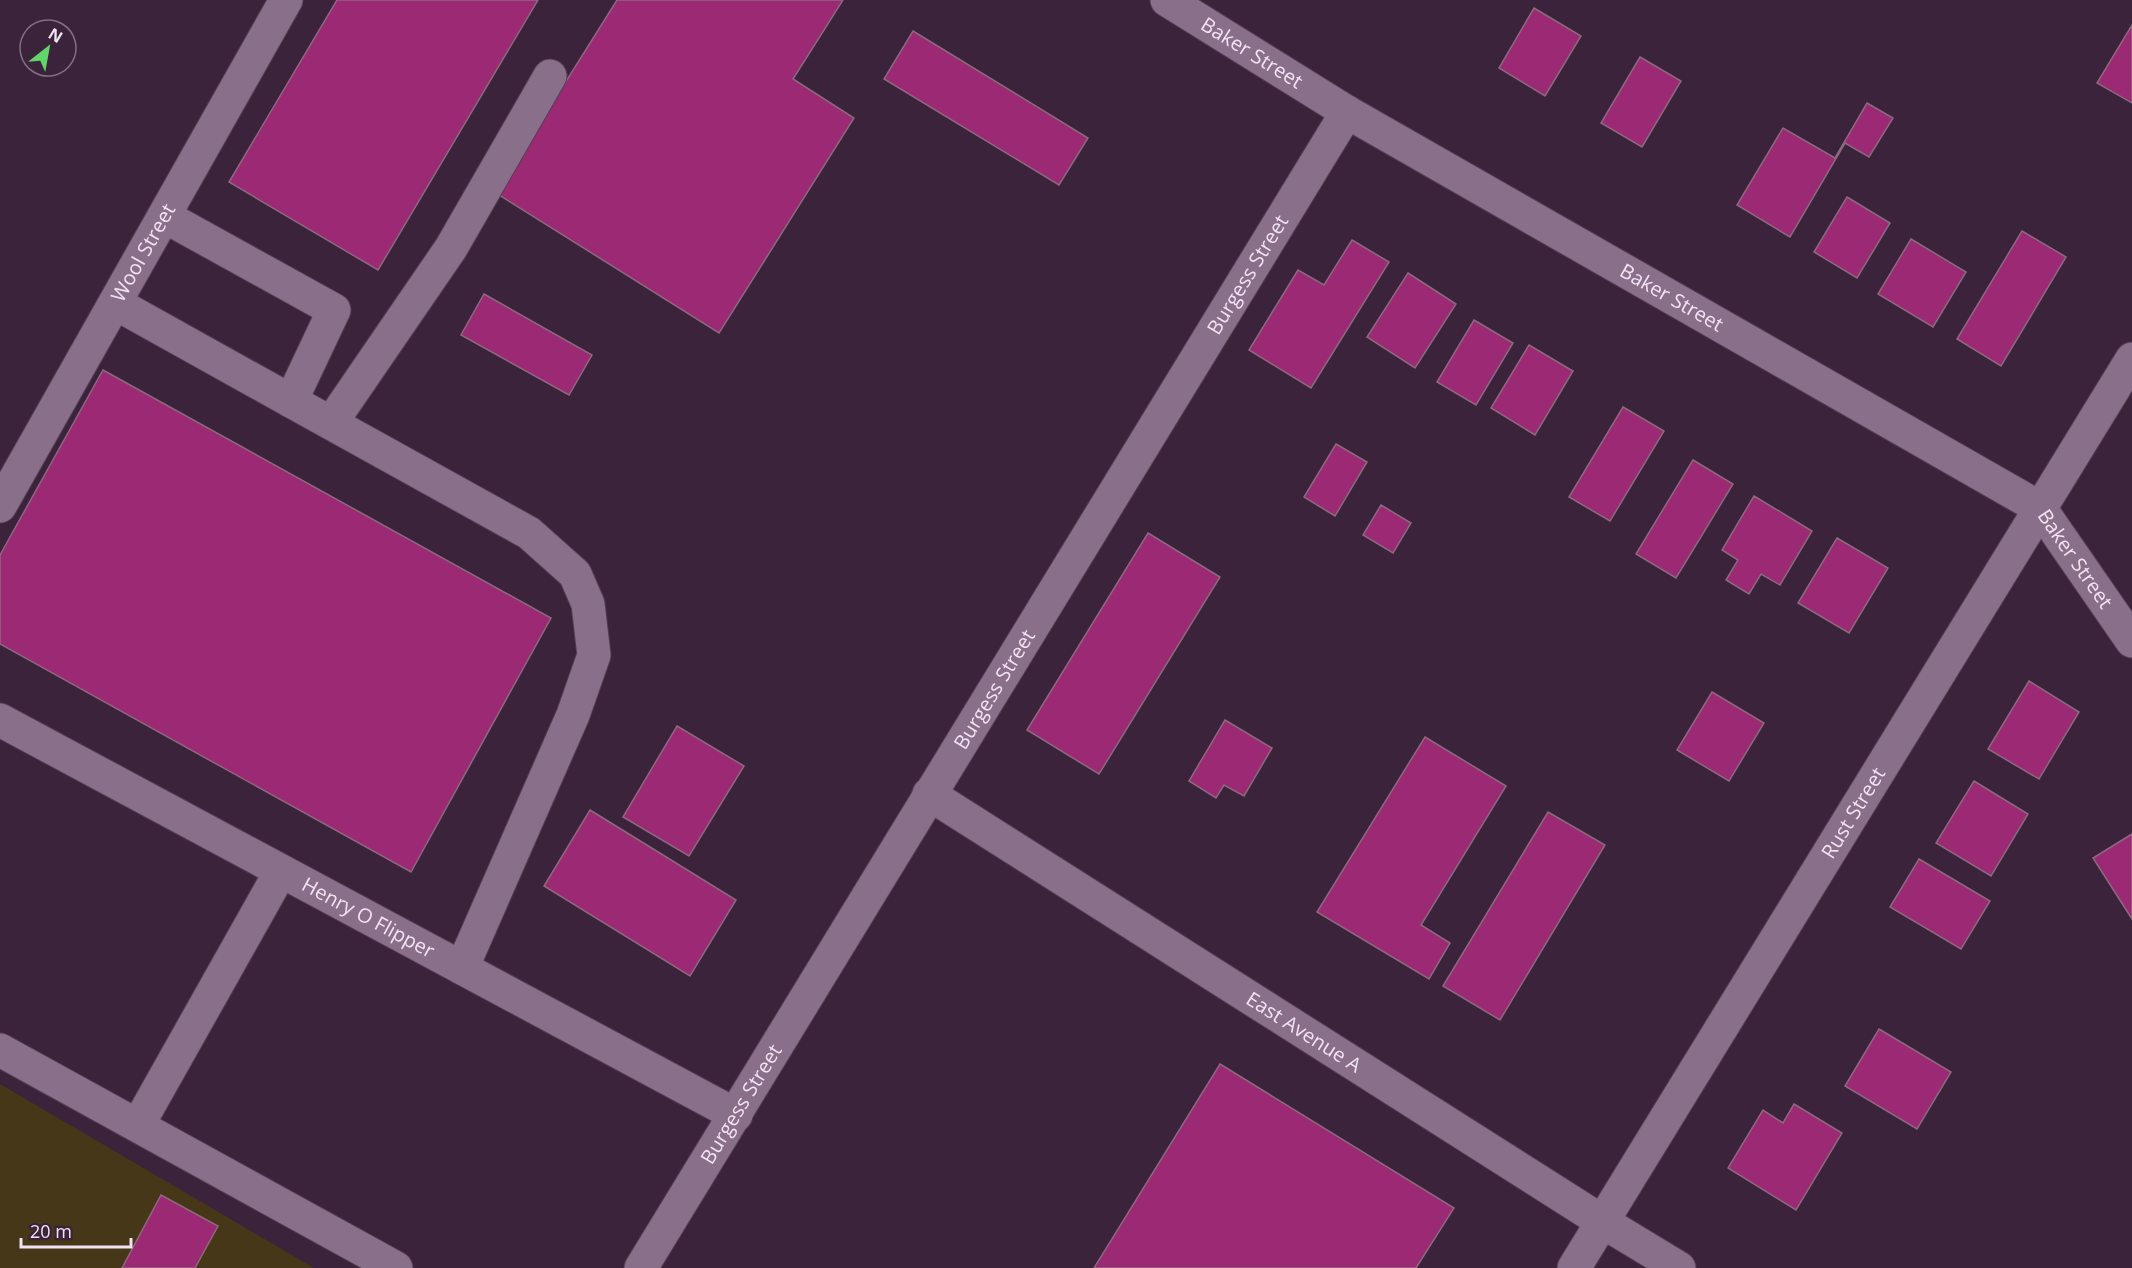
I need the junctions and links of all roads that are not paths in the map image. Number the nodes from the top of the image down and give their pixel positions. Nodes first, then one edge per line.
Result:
1 (286, 0) edge
2 (1167, 0) edge
3 (550, 76) dead end
4 (1347, 112) junction
5 (164, 216) junction
6 (115, 303) junction
7 (2132, 359) edge
8 (291, 401) junction
9 (331, 423) junction
10 (0, 506) edge
11 (2040, 508) junction
12 (2132, 641) edge
13 (0, 720) edge
14 (929, 794) junction
15 (281, 871) junction
16 (462, 968) junction
17 (0, 1050) edge
18 (736, 1115) junction
19 (138, 1125) junction
20 (1603, 1222) junction
21 (396, 1268) edge
22 (641, 1268) edge
23 (1574, 1268) edge
24 (1679, 1268) edge

1 - 5 street, Wool Street
2 - 4 street, Baker Street
3 - 9 street
4 - 11 street, Baker Street
4 - 14 street, Burgess Street
5 - 6 street, Wool Street
5 - 8 street
6 - 8 street
6 - 10 street, Wool Street
7 - 11 street, Rust Street
8 - 9 street
9 - 16 street
11 - 12 street, Baker Street
11 - 20 street, Rust Street
13 - 15 street, Henry O Flipper
14 - 18 street, Burgess Street
14 - 20 street, East Avenue A
15 - 16 street, Henry O Flipper
15 - 19 street
16 - 18 street, Henry O Flipper
17 - 19 street
18 - 22 street, Burgess Street
19 - 21 street
20 - 23 street, Rust Street
20 - 24 street, East Avenue A

